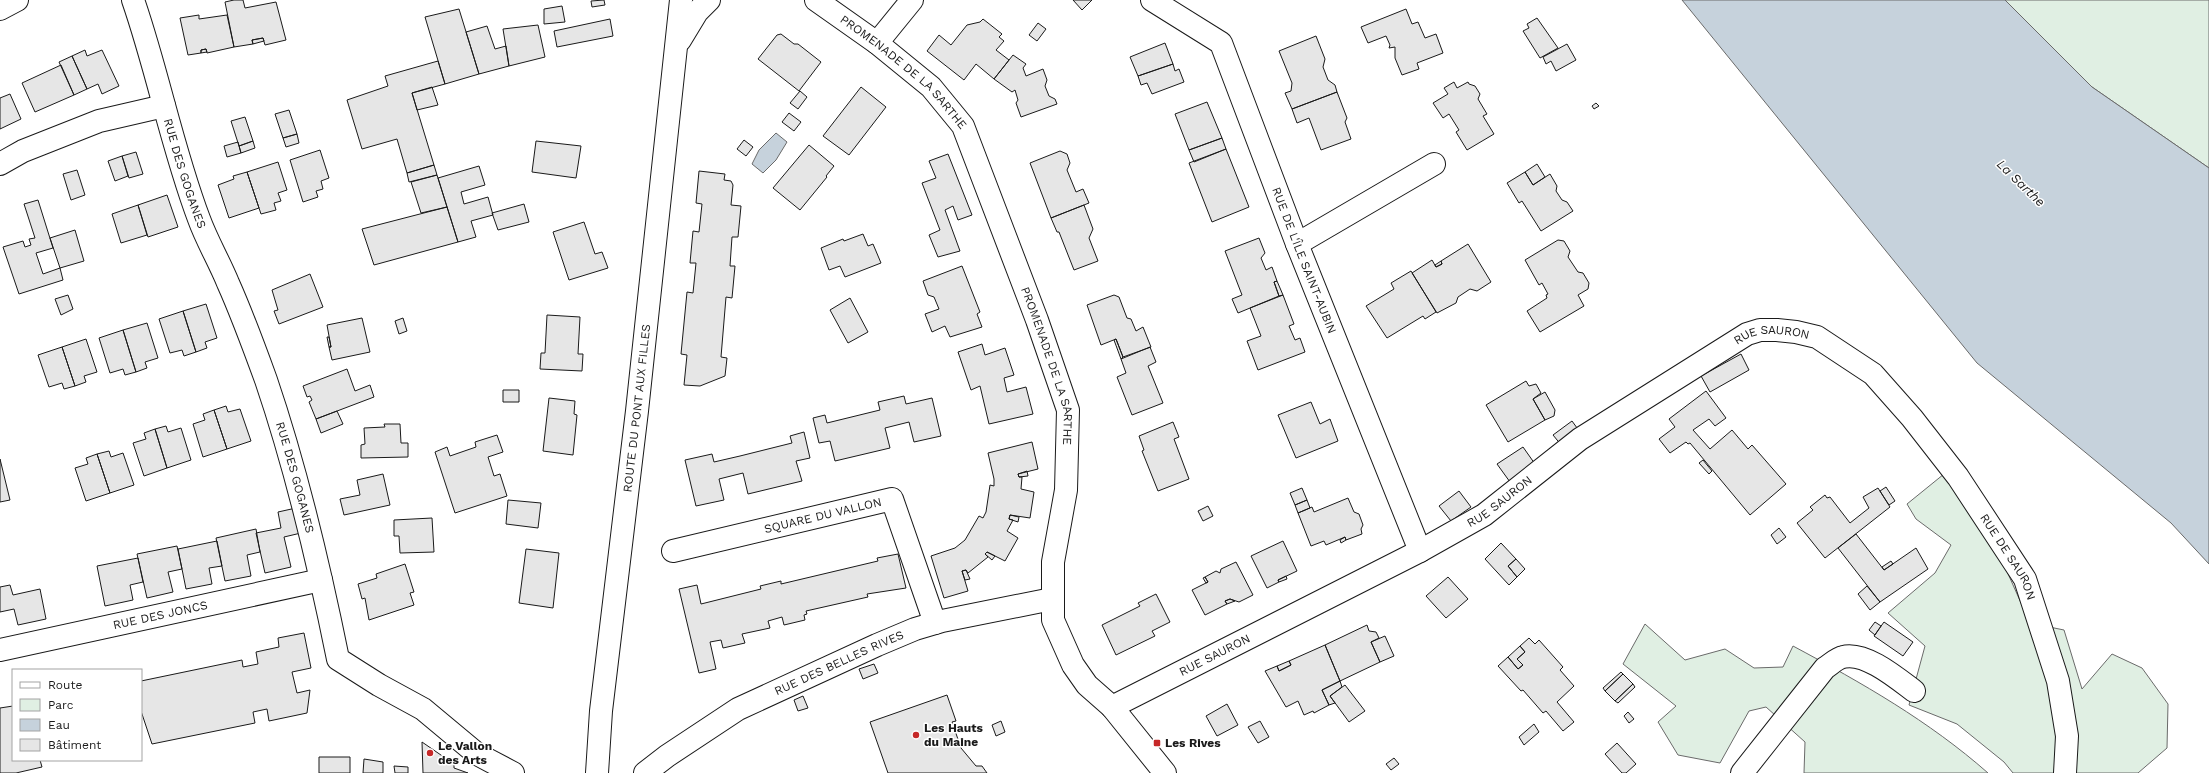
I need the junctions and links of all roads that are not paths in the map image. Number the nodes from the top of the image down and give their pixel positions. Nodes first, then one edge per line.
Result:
1 (17, 0) edge
2 (133, 0) edge
3 (681, 0) edge
4 (709, 0) edge
5 (816, 0) edge
6 (912, 0) edge
7 (1152, 0) edge
8 (0, 9) edge
9 (678, 43) junction
10 (877, 43) junction
11 (164, 106) junction
12 (0, 164) edge
13 (1434, 164) dead end
14 (1297, 244) junction
15 (1873, 374) joint
16 (672, 551) dead end
17 (1420, 551) junction
18 (321, 580) junction
19 (1052, 599) junction
20 (935, 623) junction
21 (0, 650) edge
22 (1914, 691) dead end
23 (1112, 707) junction
24 (513, 773) edge
25 (597, 773) edge
26 (645, 773) edge
27 (1165, 773) edge
28 (1742, 773) edge
29 (2065, 773) edge

1 - 8 street
2 - 11 street, RUE DES GOGANES
3 - 9 street, ROUTE DU PONT AUX FILLES
4 - 9 street, ROUTE DU PONT AUX FILLES
5 - 10 street, PROMENADE DE LA SARTHE
6 - 10 street
7 - 14 street, RUE DE L'ÎLE SAINT-AUBIN
9 - 25 street, ROUTE DU PONT AUX FILLES
10 - 19 street, PROMENADE DE LA SARTHE
11 - 12 street, RUE DES GOGANES
11 - 18 street, RUE DES GOGANES
13 - 14 street
14 - 17 street, RUE DE L'ÎLE SAINT-AUBIN
15 - 17 street, RUE SAURON
15 - 29 street, RUE DE SAURON
16 - 20 street, SQUARE DU VALLON
17 - 23 street, RUE SAURON
18 - 21 street, RUE DES JONCS
18 - 24 street, RUE DES GOGANES
19 - 20 street, RUE DES BELLES RIVES
19 - 23 street, PROMENADE DE LA SARTHE
20 - 26 street, RUE DES BELLES RIVES
22 - 28 street
23 - 27 street, PROMENADE DE LA SARTHE

